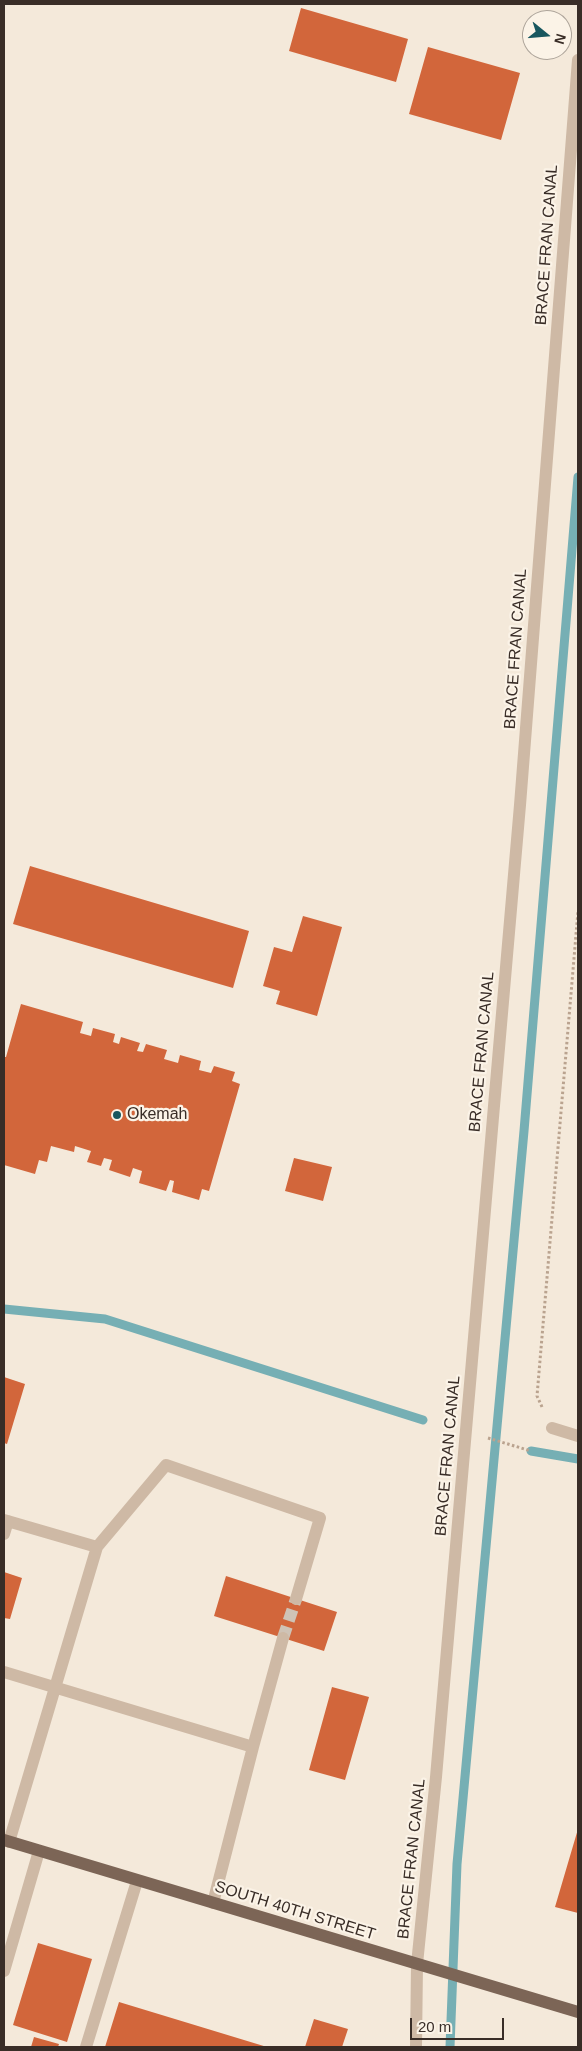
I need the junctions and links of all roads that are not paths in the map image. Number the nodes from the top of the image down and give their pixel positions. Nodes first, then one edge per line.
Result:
1 (578, 60) edge
2 (552, 1428) road end
3 (578, 1436) edge
4 (6, 1521) edge
5 (4, 1534) edge
6 (97, 1547) junction
7 (296, 1598) tunnel mouth
8 (283, 1638) tunnel mouth
9 (4, 1672) edge
10 (55, 1688) junction
11 (253, 1747) junction
12 (6, 1841) edge
13 (38, 1851) junction
14 (137, 1881) junction
15 (213, 1903) junction
16 (419, 1965) junction
17 (4, 1971) edge
18 (578, 2012) edge
19 (86, 2047) edge
20 (416, 2047) edge

1 - 16 lane, BRACE FRAN CANAL
2 - 3 lane
4 - 5 lane
4 - 6 lane
6 - 7 lane
6 - 10 lane
8 - 11 lane
9 - 10 lane
10 - 11 lane
10 - 12 lane
11 - 15 lane
12 - 13 main road, SOUTH 40TH STREET
13 - 14 main road, SOUTH 40TH STREET
13 - 17 lane
14 - 15 main road, SOUTH 40TH STREET
14 - 19 lane
15 - 16 main road, SOUTH 40TH STREET
16 - 18 main road, SOUTH 40TH STREET
16 - 20 lane, BRACE FRAN CANAL

